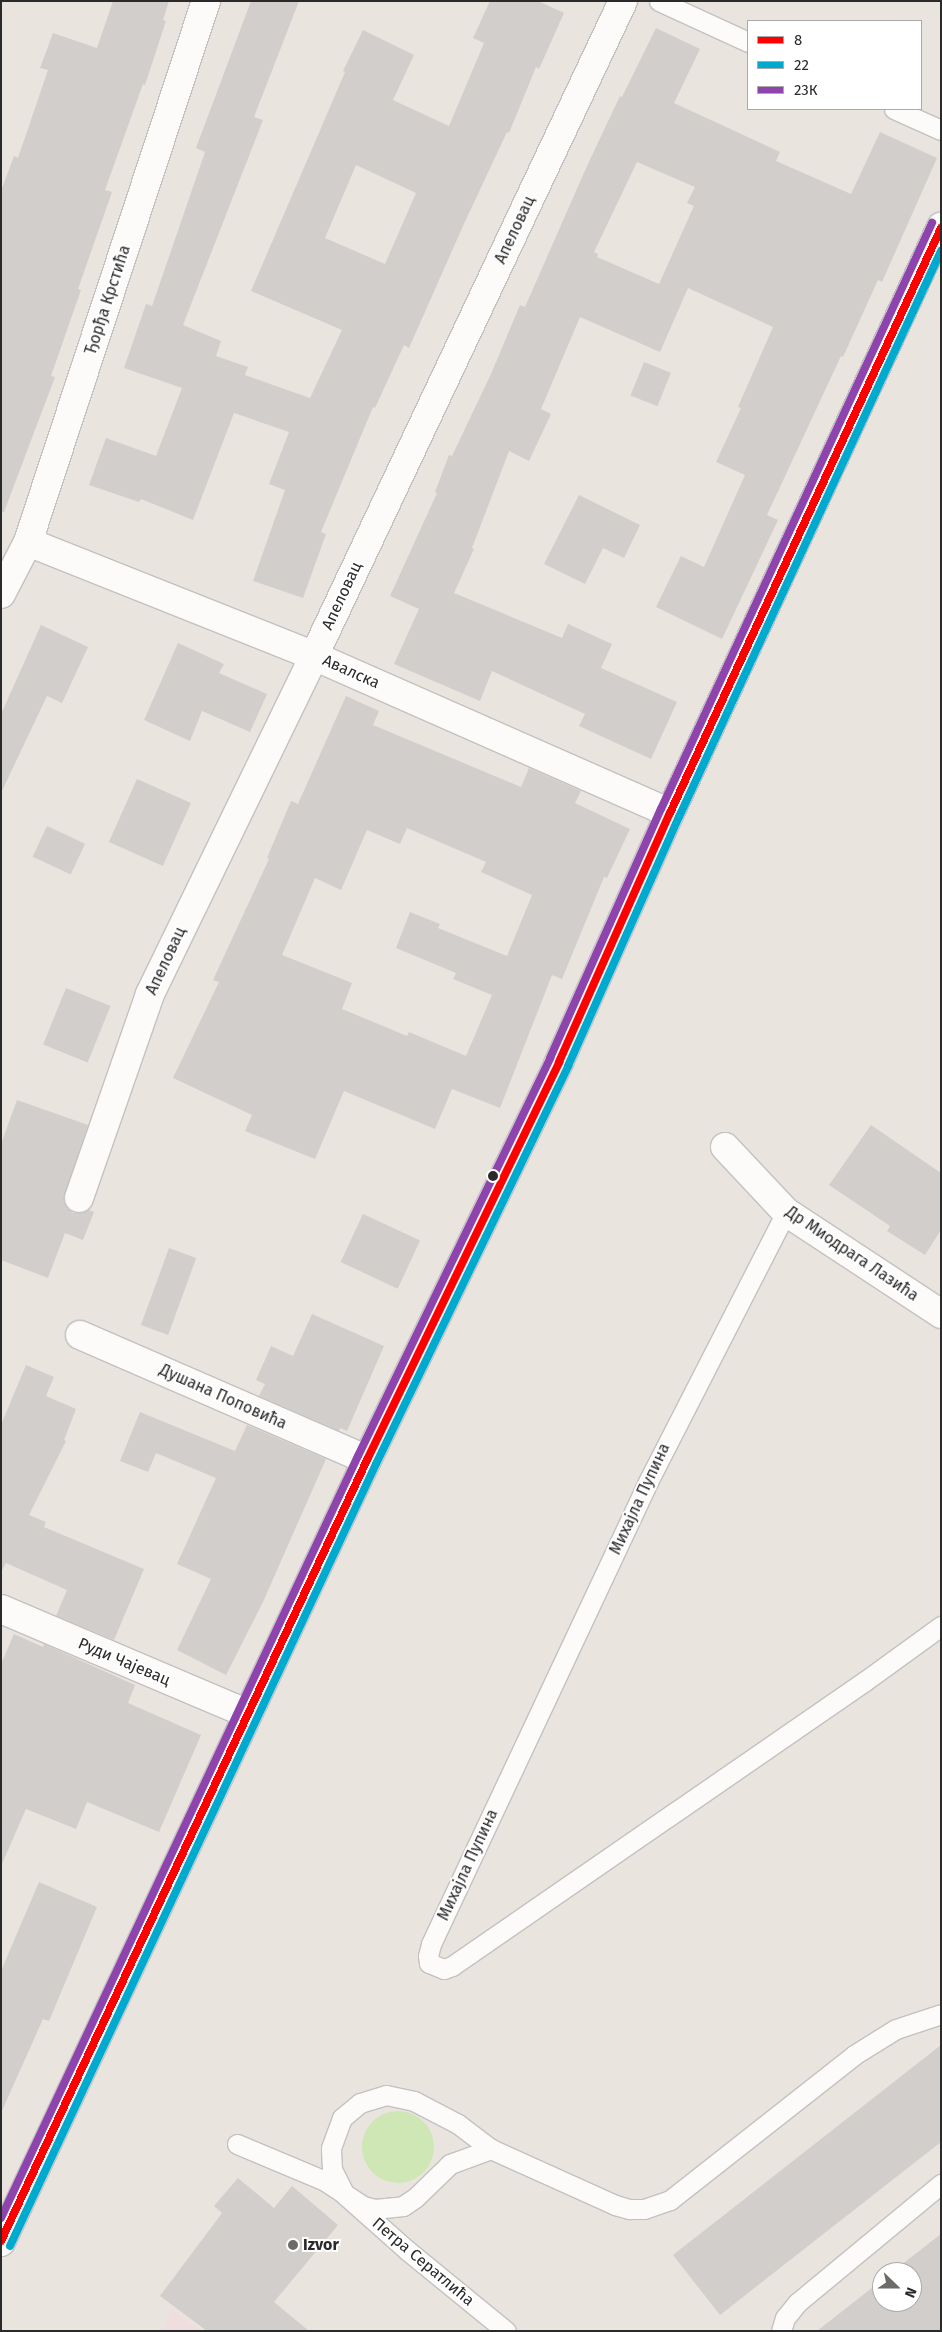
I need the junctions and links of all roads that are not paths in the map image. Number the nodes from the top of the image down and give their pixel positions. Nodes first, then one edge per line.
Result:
1 (206, 1) edge
2 (623, 1) edge
3 (658, 1) edge
4 (747, 42) edge
5 (896, 110) edge
6 (941, 130) edge
7 (941, 227) edge
8 (28, 542) junction
9 (1, 594) edge
10 (314, 656) junction
11 (670, 813) junction
12 (725, 1147) dead end
13 (79, 1198) dead end
14 (786, 1212) junction
15 (941, 1314) edge
16 (80, 1335) dead end
17 (367, 1460) junction
18 (1, 1608) edge
19 (941, 1626) edge
20 (248, 1714) junction
21 (941, 2014) edge
22 (237, 2144) dead end
23 (491, 2149) junction
24 (941, 2184) edge
25 (343, 2192) junction
26 (1, 2242) edge
27 (506, 2331) edge
28 (781, 2331) edge

1 - 8 street, Ђорђа Крстића
2 - 10 street, Апеловац
3 - 4 lane
5 - 6 lane
7 - 11 street
8 - 9 street, Ђорђа Крстића
8 - 10 street, Авалска
10 - 11 street, Авалска
10 - 13 street, Апеловац
11 - 17 street
12 - 14 street, Др Миодрага Лазића
14 - 15 street, Др Миодрага Лазића
14 - 19 lane, Михајла Пупина
16 - 17 street, Душана Поповића
17 - 20 street
18 - 20 street, Руди Чајевац
20 - 26 street
21 - 23 lane
22 - 25 lane
23 - 25 lane
23 - 25 lane
24 - 28 lane
25 - 27 lane, Петра Сератлића

